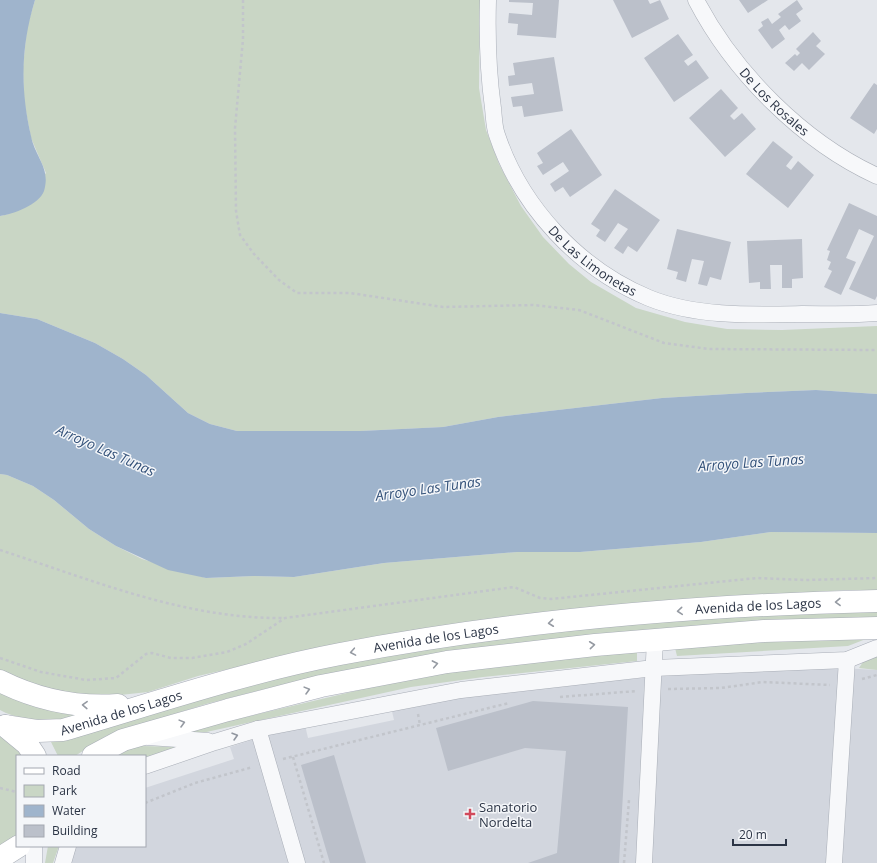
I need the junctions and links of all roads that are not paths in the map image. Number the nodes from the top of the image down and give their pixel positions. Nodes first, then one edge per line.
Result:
1 (488, 0) edge
2 (696, 0) edge
3 (877, 176) edge
4 (877, 313) edge
5 (877, 601) edge
6 (877, 628) edge
7 (655, 640) junction
8 (877, 648) edge
9 (847, 660) junction
10 (654, 668) junction
11 (0, 681) edge
12 (152, 702) junction
13 (3, 725) edge
14 (258, 730) junction
15 (134, 736) junction
16 (215, 742) junction
17 (33, 755) edge
18 (95, 755) edge
19 (146, 766) edge
20 (17, 847) edge
21 (34, 847) edge
22 (68, 847) edge
23 (0, 858) edge
24 (34, 863) edge
25 (63, 863) edge
26 (297, 863) edge
27 (644, 863) edge
28 (834, 863) edge

1 - 4 street, De Las Limonetas
2 - 3 street, De Los Rosales
5 -> 12 street, Avenida de los Lagos
6 - 7 street, Avenida de los Lagos
7 - 10 street
15 -> 7 street, Avenida de los Lagos
8 - 9 street
9 - 10 street
9 - 28 street
10 - 14 street
10 - 27 street
12 -> 11 street
12 - 13 street, Avenida de los Lagos
13 - 17 street
16 -> 14 street
14 - 26 street
15 - 16 street
15 - 18 street, Avenida de los Lagos
16 - 19 street
20 - 23 street
21 - 24 street
22 - 25 street

